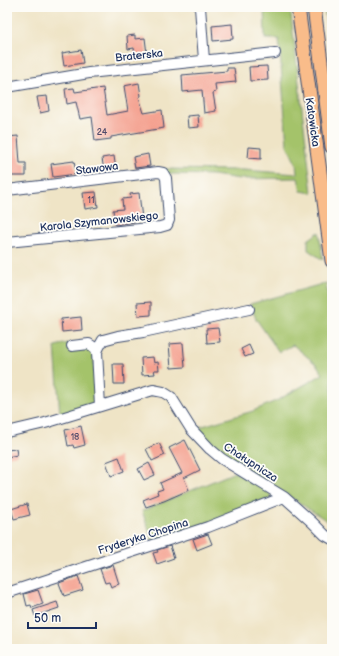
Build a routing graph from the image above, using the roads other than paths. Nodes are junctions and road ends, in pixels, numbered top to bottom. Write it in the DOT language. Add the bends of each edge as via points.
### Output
graph roads {
  1 [pos="200,7"];
  2 [pos="298,7"];
  3 [pos="314,7"];
  4 [pos="275,53"];
  5 [pos="204,60"];
  6 [pos="7,87"];
  7 [pos="332,147"];
  8 [pos="7,190"];
  9 [pos="168,199"];
  10 [pos="7,242"];
  11 [pos="332,261"];
  12 [pos="249,309"];
  13 [pos="103,340"];
  14 [pos="89,344"];
  15 [pos="72,346"];
  16 [pos="97,352"];
  17 [pos="100,406"];
  18 [pos="7,432"];
  19 [pos="284,497"];
  20 [pos="332,539"];
  21 [pos="7,593"];
  1 -- 5 [label="street"];
  2 -- 11 [label="main road, Katowicka"];
  3 -- 7 [label="main road, Katowicka"];
  4 -- 5 [label="street, Braterska"];
  5 -- 6 [label="street, Braterska" via="89,73"];
  8 -- 9 [label="street, Stawowa" via="158,172 163,173 166,178"];
  9 -- 10 [label="street, Karola Szymanowskiego" via="169,220 167,225 160,227"];
  12 -- 13 [label="street"];
  13 -- 14 [label="street"];
  13 -- 16 [label="street"];
  14 -- 15 [label="street"];
  14 -- 16 [label="street"];
  16 -- 17 [label="street"];
  17 -- 18 [label="street, Chałupnicza"];
  17 -- 19 [label="street, Chałupnicza" via="153,390 163,392 171,397 191,429 210,449"];
  19 -- 20 [label="street, Chałupnicza" via="325,536"];
  19 -- 21 [label="street, Fryderyka Chopina" via="208,527"];
}
